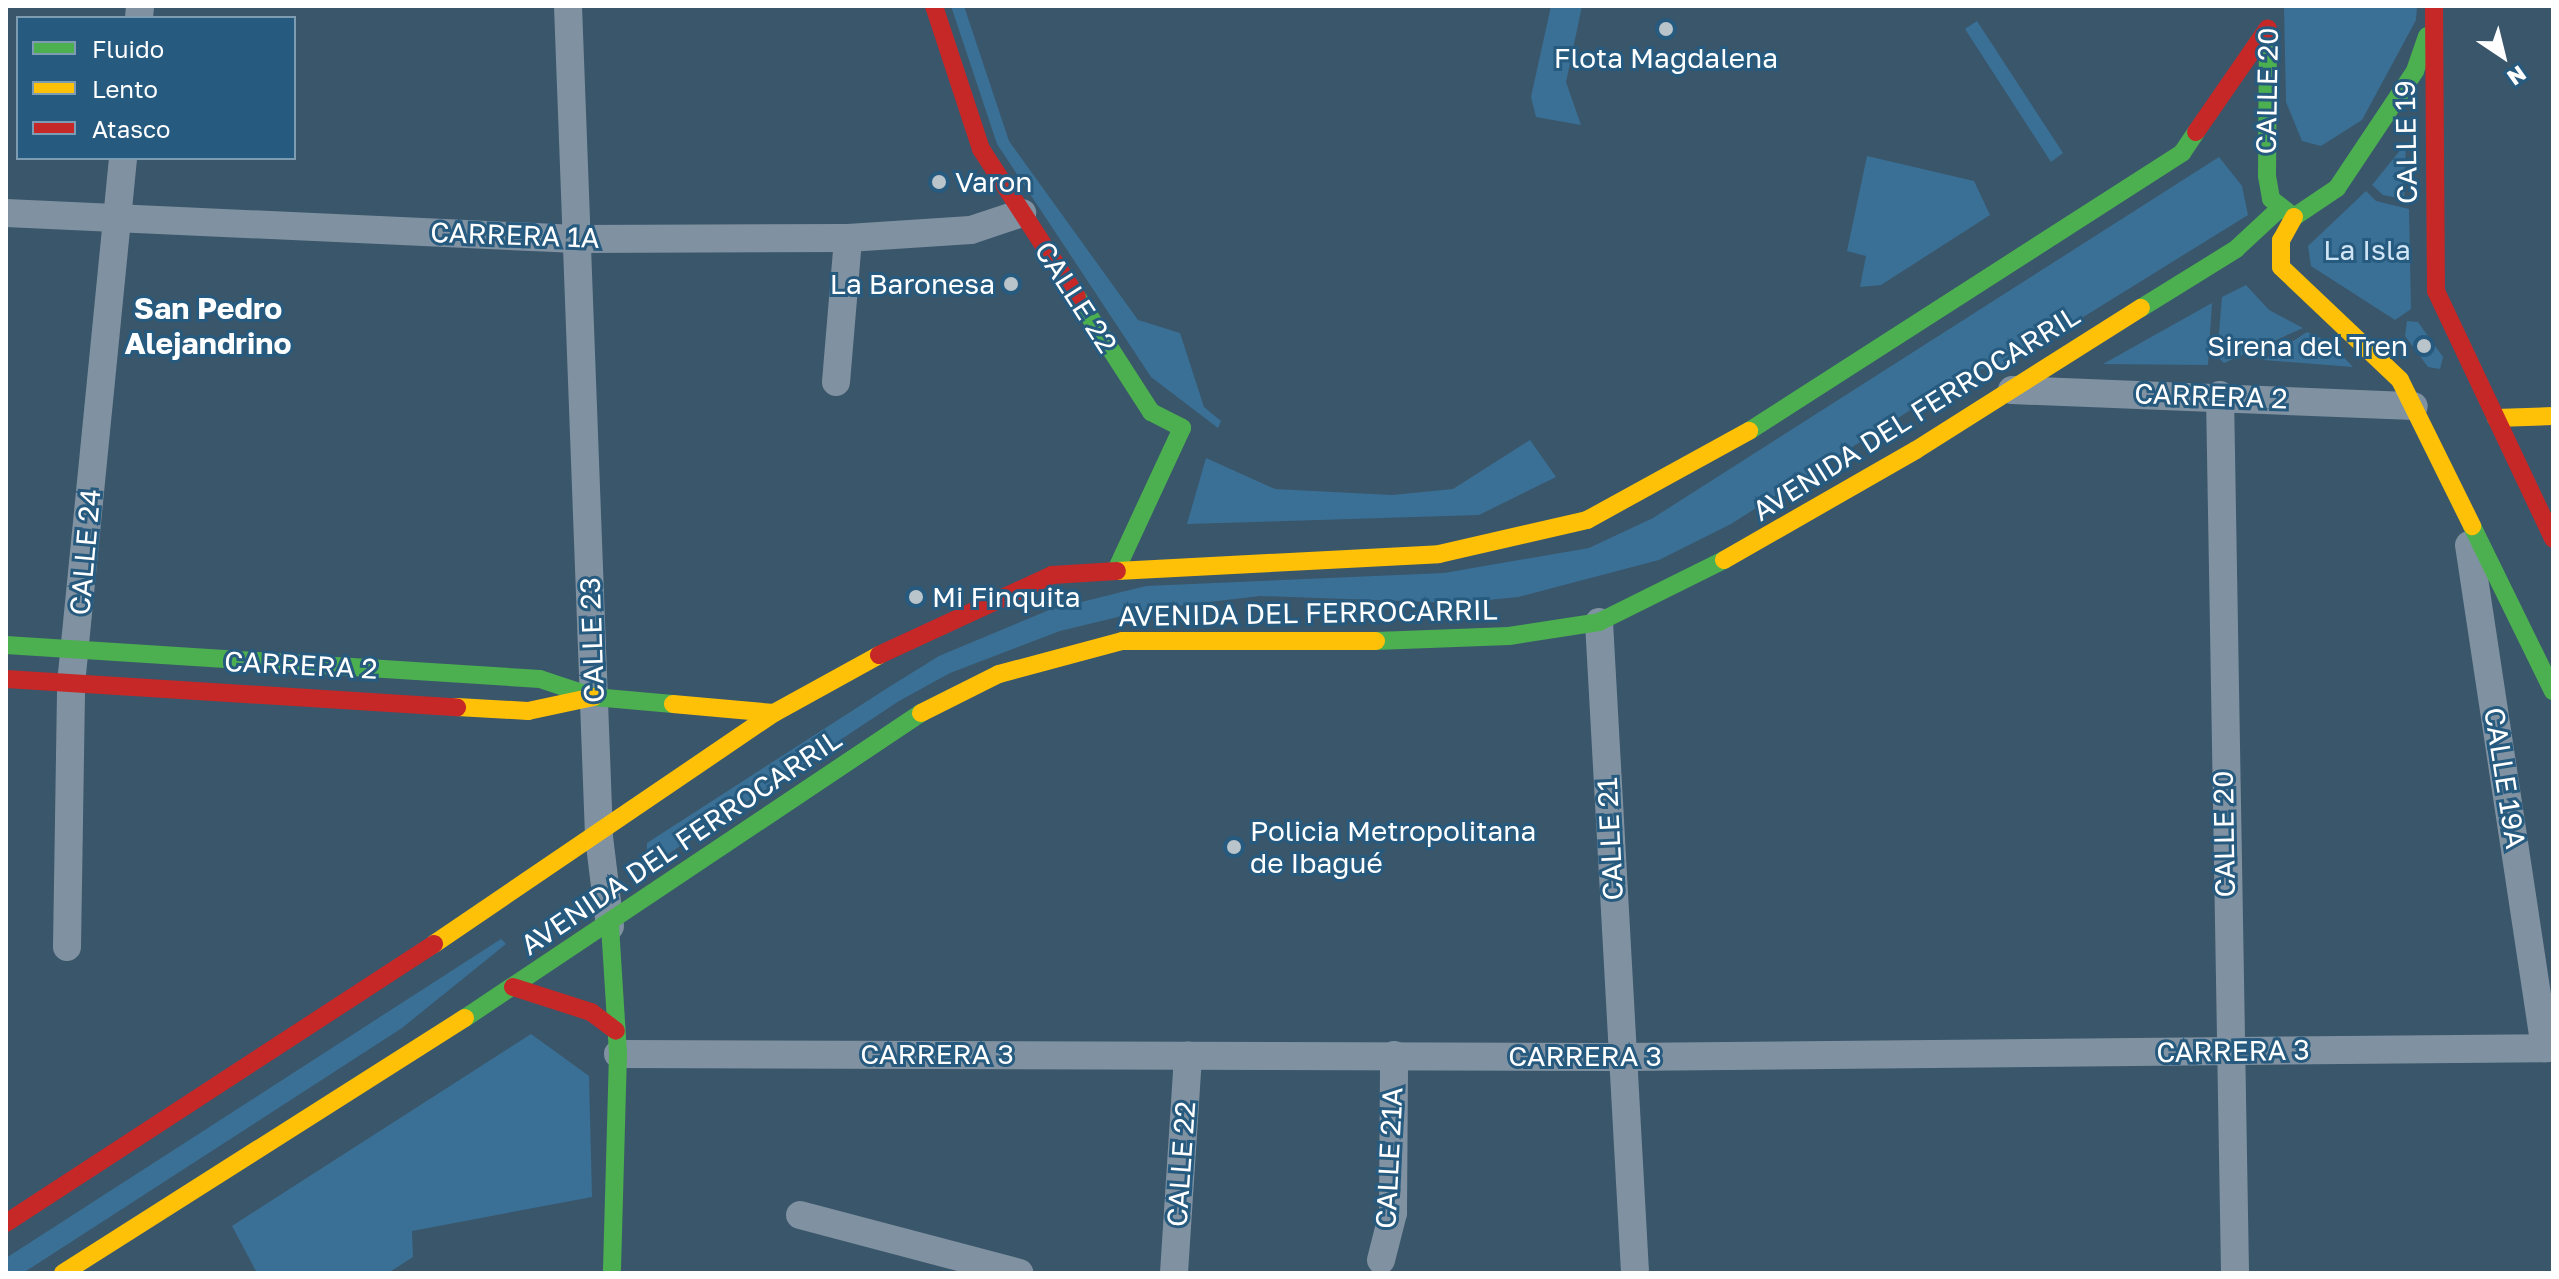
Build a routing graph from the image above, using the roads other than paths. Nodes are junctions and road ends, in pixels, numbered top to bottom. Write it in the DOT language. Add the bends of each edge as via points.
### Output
graph roads {
  1 [pos="568,6"];
  2 [pos="934,6"];
  3 [pos="2269,6"];
  4 [pos="2433,12"];
  5 [pos="2268,28"];
  6 [pos="123,160"];
  7 [pos="6,213"];
  8 [pos="1022,213"];
  9 [pos="2286,213"];
  10 [pos="117,216"];
  11 [pos="848,238"];
  12 [pos="576,239"];
  13 [pos="2236,249"];
  14 [pos="2281,267"];
  15 [pos="836,382"];
  16 [pos="2007,390"];
  17 [pos="2220,395"];
  18 [pos="2414,406"];
  19 [pos="2553,416"];
  20 [pos="2496,418"];
  21 [pos="2485,436"];
  22 [pos="2468,476"];
  23 [pos="2464,509"];
  24 [pos="2553,539"];
  25 [pos="2511,564"];
  26 [pos="1117,568"];
  27 [pos="2504,590"];
  28 [pos="1599,622"];
  29 [pos="6,645"];
  30 [pos="75,651"];
  31 [pos="6,679"];
  32 [pos="71,684"];
  33 [pos="2553,691"];
  34 [pos="594,697"];
  35 [pos="774,713"];
  36 [pos="599,837"];
  37 [pos="610,926"];
  38 [pos="67,947"];
  39 [pos="513,987"];
  40 [pos="617,1042"];
  41 [pos="2549,1048"];
  42 [pos="2227,1051"];
  43 [pos="1188,1055"];
  44 [pos="1394,1055"];
  45 [pos="1621,1057"];
  46 [pos="800,1215"];
  47 [pos="6,1223"];
  48 [pos="1381,1260"];
  49 [pos="77,1269"];
  50 [pos="612,1273"];
  51 [pos="1019,1273"];
  52 [pos="1174,1273"];
  53 [pos="1635,1273"];
  54 [pos="2235,1273"];
  1 -- 12 [label="street, CALLE 23"];
  2 -- 8 [label="main road, CALLE 22" via="981,149"];
  3 -- 5 [label="main road, CALLE 20"];
  4 -- 9 [label="main road, AVENIDA DEL FERROCARRIL" via="2415,71 2337,188"];
  4 -- 20 [label="main road, CALLE 19" via="2436,291"];
  5 -- 9 [label="main road, CALLE 20" via="2267,176"];
  5 -- 26 [label="main road, AVENIDA DEL FERROCARRIL" via="2182,153 1722,448 1587,520 1439,554"];
  6 -- 10 [label="street, CALLE 24"];
  7 -- 10 [label="street, CARRERA 1A"];
  8 -- 11 [label="street, CARRERA 1A" via="971,230"];
  8 -- 26 [label="main road, CALLE 22" via="1151,412 1182,428"];
  9 -- 13 [label="main road, AVENIDA DEL FERROCARRIL"];
  9 -- 14 [label="main road"];
  10 -- 12 [label="street, CARRERA 1A"];
  10 -- 30 [label="street, CALLE 24"];
  11 -- 12 [label="street, CARRERA 1A"];
  11 -- 15 [label="street"];
  12 -- 34 [label="street, CALLE 23"];
  13 -- 14 [label="main road"];
  13 -- 16 [label="main road, AVENIDA DEL FERROCARRIL"];
  14 -- 18 [label="main road" via="2382,362"];
  16 -- 17 [label="street, CARRERA 2"];
  16 -- 28 [label="main road, AVENIDA DEL FERROCARRIL" via="1768,538"];
  17 -- 18 [label="street, CARRERA 2"];
  17 -- 42 [label="street, CALLE 20"];
  18 -- 23 [label="main road"];
  19 -- 20 [label="main road"];
  20 -- 21 [label="main road"];
  20 -- 24 [label="main road, CALLE 19"];
  22 -- 23 [label="main road"];
  23 -- 27 [label="main road"];
  23 -- 41 [label="street, CALLE 19A"];
  25 -- 27 [label="main road"];
  26 -- 35 [label="main road, AVENIDA DEL FERROCARRIL" via="1052,575 949,618"];
  27 -- 33 [label="main road"];
  28 -- 37 [label="main road, AVENIDA DEL FERROCARRIL" via="1509,636 1409,641 1122,641 999,674 922,713"];
  28 -- 45 [label="street, CALLE 21"];
  29 -- 30 [label="main road, CARRERA 2"];
  30 -- 32 [label="street, CALLE 24"];
  30 -- 34 [label="main road, CARRERA 2" via="540,679"];
  31 -- 32 [label="main road, CARRERA 2"];
  32 -- 34 [label="main road, CARRERA 2" via="528,711"];
  32 -- 38 [label="street, CALLE 24"];
  34 -- 35 [label="main road, CARRERA 2"];
  34 -- 36 [label="street, CALLE 23"];
  35 -- 36 [label="main road, AVENIDA DEL FERROCARRIL"];
  36 -- 37 [label="street, CALLE 23"];
  36 -- 47 [label="main road, AVENIDA DEL FERROCARRIL"];
  37 -- 39 [label="main road, AVENIDA DEL FERROCARRIL"];
  37 -- 40 [label="main road, CALLE 23"];
  39 -- 40 [label="main road" via="578,1006"];
  39 -- 49 [label="main road, AVENIDA DEL FERROCARRIL"];
  40 -- 43 [label="street, CARRERA 3"];
  40 -- 50 [label="main road, CALLE 23"];
  41 -- 42 [label="street, CARRERA 3"];
  42 -- 45 [label="street, CARRERA 3"];
  42 -- 54 [label="street, CALLE 20"];
  43 -- 44 [label="street, CARRERA 3"];
  43 -- 52 [label="street, CALLE 22"];
  44 -- 45 [label="street, CARRERA 3"];
  44 -- 48 [label="street, CALLE 21A" via="1393,1213"];
  45 -- 53 [label="street, CALLE 21"];
  46 -- 51 [label="street"];
}
